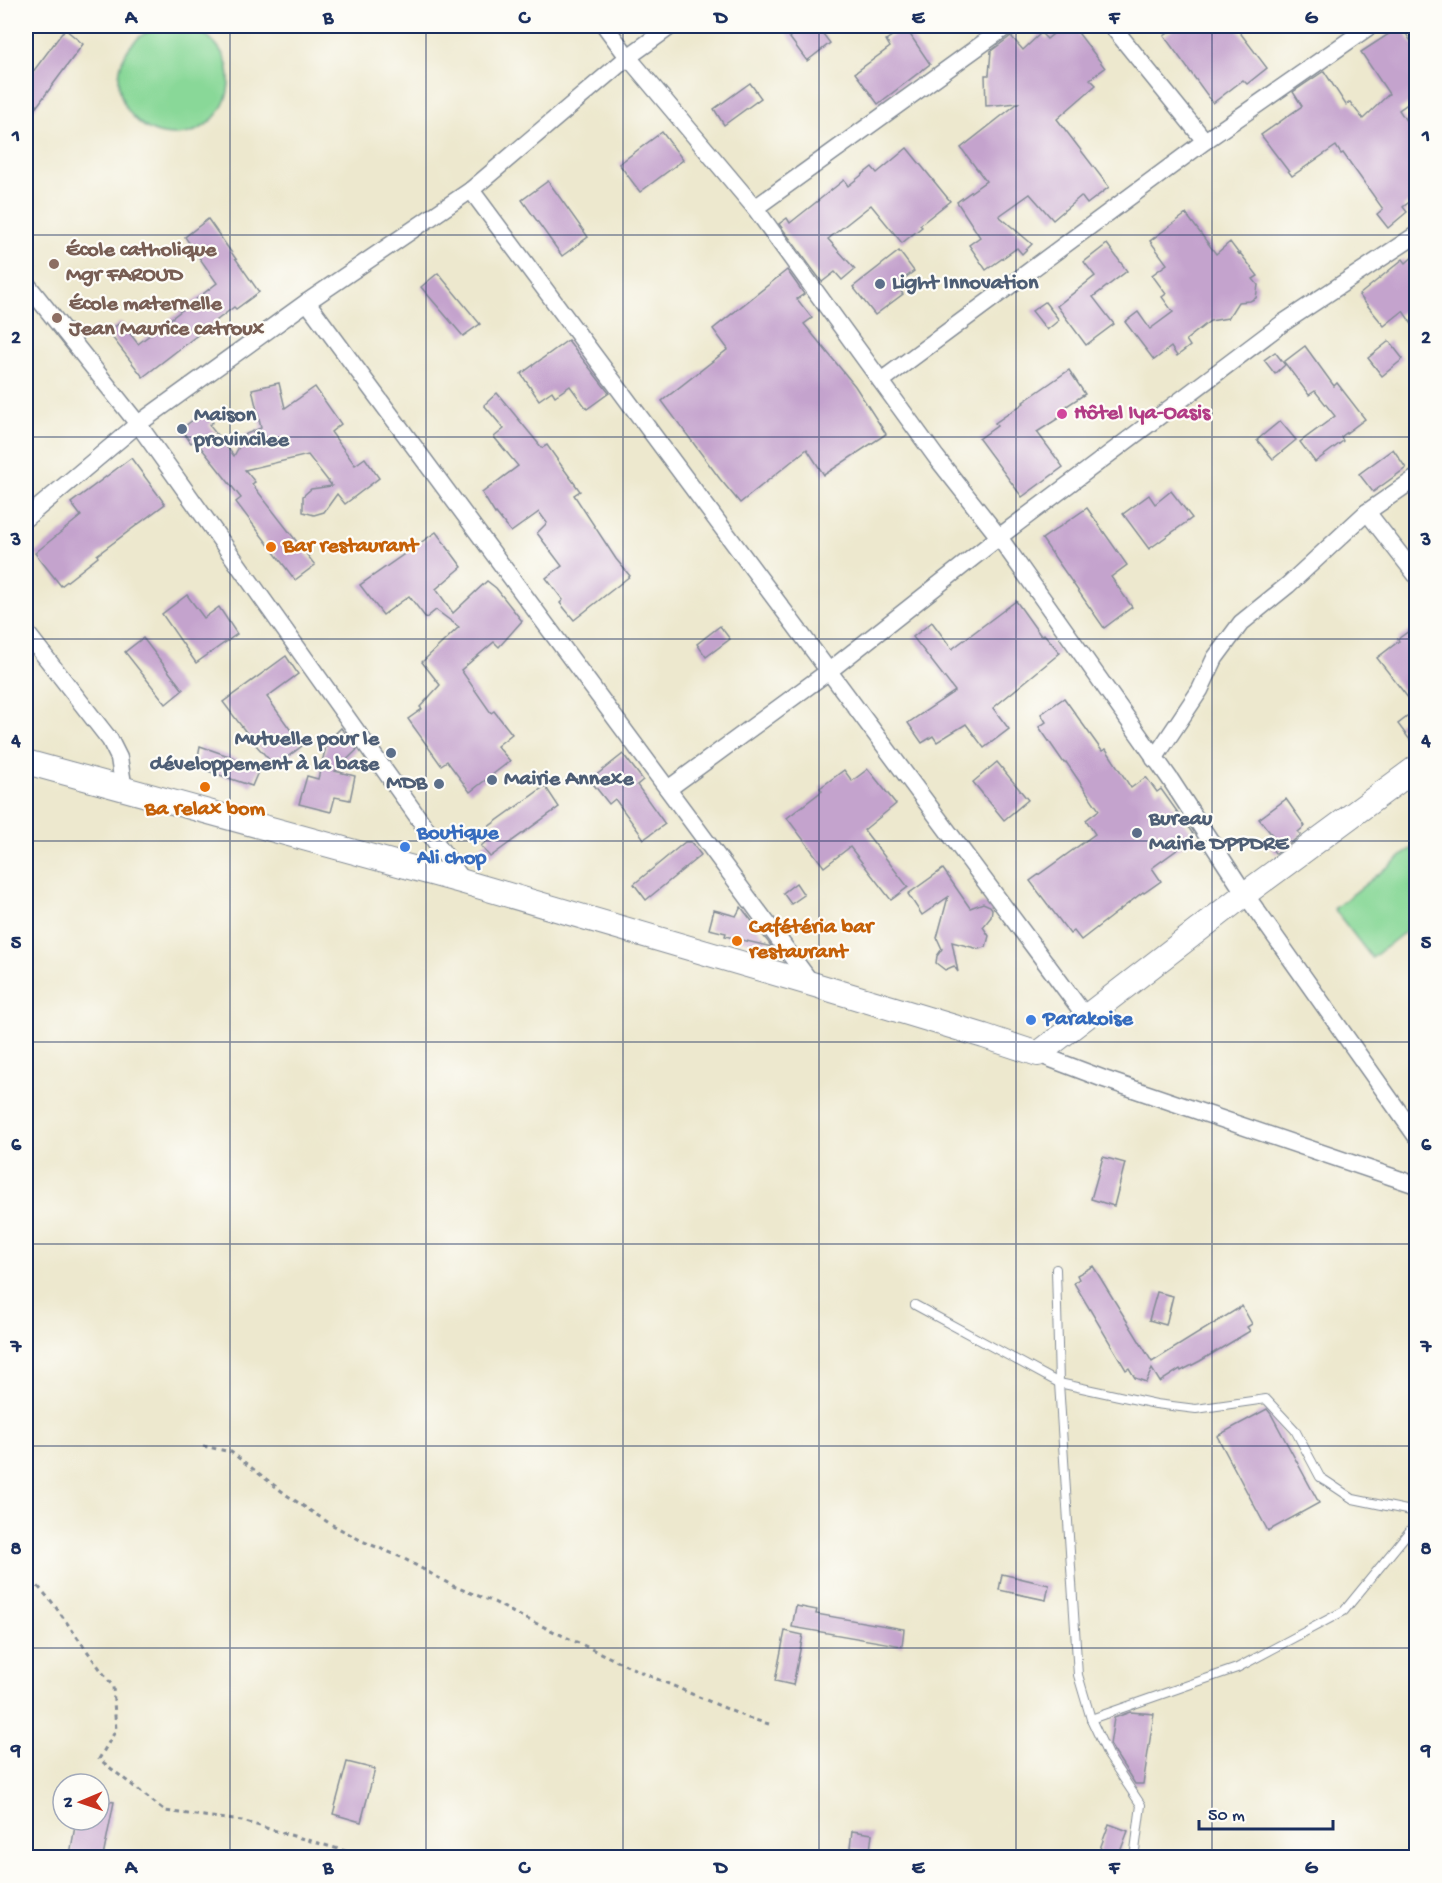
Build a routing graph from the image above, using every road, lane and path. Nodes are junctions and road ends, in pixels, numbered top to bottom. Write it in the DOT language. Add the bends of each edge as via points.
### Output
graph roads {
  1 [pos="605,26"];
  2 [pos="671,26"];
  3 [pos="1007,26"];
  4 [pos="1112,26"];
  5 [pos="1370,26"];
  6 [pos="628,57"];
  7 [pos="1205,141"];
  8 [pos="471,190"];
  9 [pos="754,208"];
  10 [pos="1416,235"];
  11 [pos="26,283"];
  12 [pos="307,302"];
  13 [pos="881,381"];
  14 [pos="138,424"];
  15 [pos="1416,478"];
  16 [pos="1367,512"];
  17 [pos="26,518"];
  18 [pos="999,537"];
  19 [pos="1416,575"];
  20 [pos="26,632"];
  21 [pos="829,671"];
  22 [pos="1154,759"];
  23 [pos="26,762"];
  24 [pos="1416,768"];
  25 [pos="668,789"];
  26 [pos="124,790"];
  27 [pos="464,882"];
  28 [pos="1245,894"];
  29 [pos="812,984"];
  30 [pos="1086,1017"];
  31 [pos="1038,1054"];
  32 [pos="1416,1136"];
  33 [pos="1416,1185"];
  34 [pos="1056,1269"];
  35 [pos="915,1305"];
  36 [pos="1059,1383"];
  37 [pos="203,1446"];
  38 [pos="1416,1512"];
  39 [pos="1416,1523"];
  40 [pos="26,1573"];
  41 [pos="1091,1719"];
  42 [pos="769,1724"];
  43 [pos="352,1857"];
  44 [pos="1134,1857"];
  1 -- 6 [label="street"];
  2 -- 6 [label="street"];
  3 -- 9 [label="street"];
  4 -- 7 [label="street"];
  5 -- 7 [label="street"];
  6 -- 8 [label="street"];
  6 -- 9 [label="street"];
  7 -- 13 [label="street"];
  8 -- 12 [label="street"];
  8 -- 21 [label="street"];
  9 -- 13 [label="street"];
  10 -- 18 [label="street" via="1283,323"];
  11 -- 14 [label="street"];
  12 -- 14 [label="street"];
  12 -- 25 [label="street"];
  13 -- 18 [label="street"];
  14 -- 17 [label="street"];
  14 -- 27 [label="street"];
  15 -- 16 [label="street"];
  16 -- 19 [label="street"];
  16 -- 22 [label="street" via="1241,623 1215,658 1200,690"];
  18 -- 21 [label="street"];
  18 -- 22 [label="street"];
  20 -- 26 [label="street" via="110,740 119,758"];
  21 -- 25 [label="street"];
  21 -- 30 [label="street"];
  22 -- 28 [label="street"];
  23 -- 26 [label="street"];
  24 -- 28 [label="street"];
  25 -- 29 [label="street"];
  26 -- 27 [label="street"];
  27 -- 29 [label="street"];
  28 -- 30 [label="street"];
  28 -- 32 [label="street"];
  29 -- 31 [label="street"];
  30 -- 31 [label="street"];
  31 -- 33 [label="street"];
  34 -- 36 [label="lane"];
  35 -- 36 [label="lane"];
  36 -- 38 [label="lane" via="1196,1409 1266,1399 1295,1430 1320,1477 1353,1499"];
  36 -- 41 [label="lane" via="1078,1675"];
  37 -- 42 [label="path" via="231,1452 329,1523 453,1586"];
  39 -- 41 [label="lane" via="1344,1611 1237,1668"];
  40 -- 43 [label="path" via="114,1687 116,1730 99,1759 165,1811 242,1821 352,1853"];
  41 -- 44 [label="lane" via="1108,1755 1141,1805"];
}
